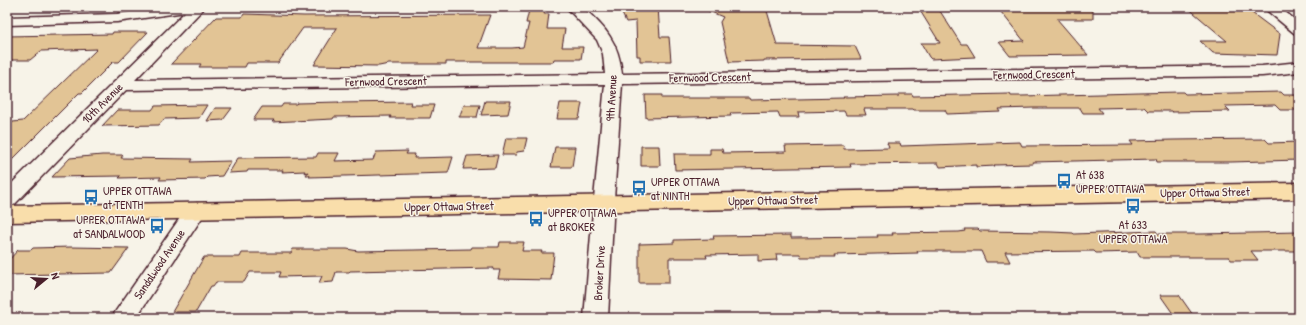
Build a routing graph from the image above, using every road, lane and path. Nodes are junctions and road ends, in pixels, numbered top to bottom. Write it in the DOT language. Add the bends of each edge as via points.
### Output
graph roads {
  1 [pos="191,7"];
  2 [pos="198,7"];
  3 [pos="573,7"];
  4 [pos="1270,7"];
  5 [pos="7,21"];
  6 [pos="1299,30"];
  7 [pos="1299,67"];
  8 [pos="614,78"];
  9 [pos="121,84"];
  10 [pos="1299,190"];
  11 [pos="7,200"];
  12 [pos="603,203"];
  13 [pos="197,210"];
  14 [pos="7,214"];
  15 [pos="123,318"];
  16 [pos="596,318"];
  1 -- 5 [label="street" via="116,18"];
  2 -- 9 [label="street, 10th Avenue"];
  3 -- 8 [label="street, 9th Avenue" via="605,38"];
  4 -- 6 [label="street"];
  7 -- 8 [label="street, Fernwood Crescent" via="1262,71"];
  8 -- 9 [label="street, Fernwood Crescent"];
  8 -- 12 [label="street, 9th Avenue"];
  9 -- 11 [label="street, 10th Avenue"];
  10 -- 12 [label="main road, Upper Ottawa Street"];
  12 -- 13 [label="main road, Upper Ottawa Street"];
  12 -- 16 [label="street, Broker Drive"];
  13 -- 14 [label="main road, Upper Ottawa Street"];
  13 -- 15 [label="street, Sandalwood Avenue"];
}
